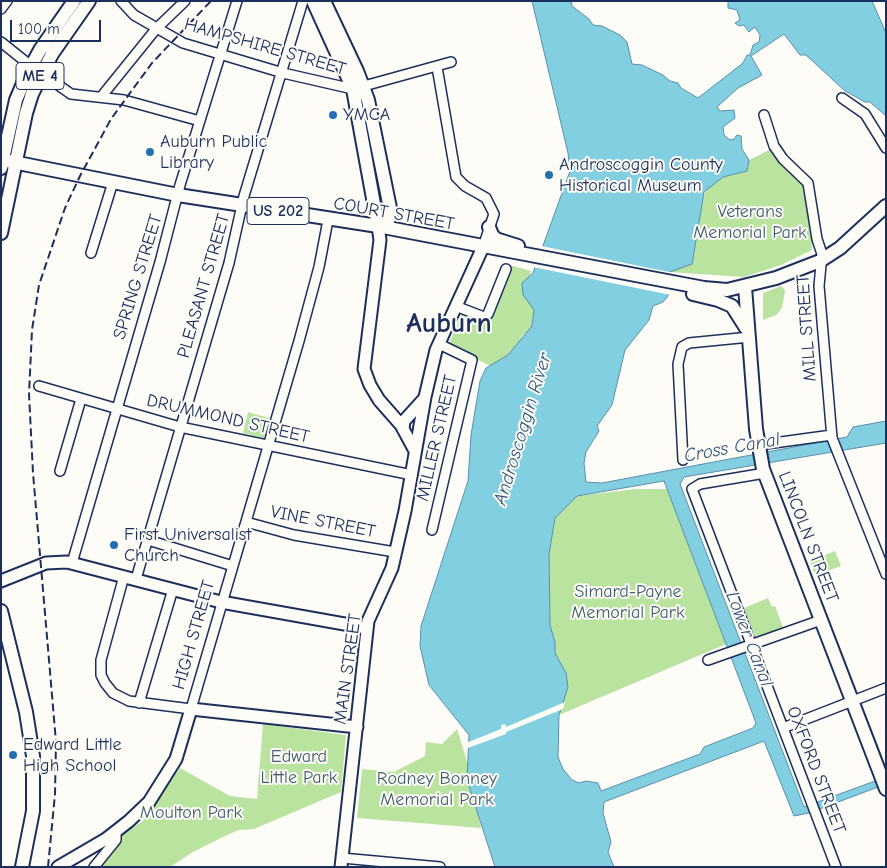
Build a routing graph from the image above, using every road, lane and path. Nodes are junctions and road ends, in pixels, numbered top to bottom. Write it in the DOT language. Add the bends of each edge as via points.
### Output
graph roads {
  1 [pos="7,1"];
  2 [pos="74,1"];
  3 [pos="89,1"];
  4 [pos="121,1"];
  5 [pos="185,1"];
  6 [pos="237,1"];
  7 [pos="304,1"];
  8 [pos="312,1"];
  9 [pos="324,1"];
  10 [pos="1,9"];
  11 [pos="156,29"];
  12 [pos="1,42"];
  13 [pos="221,55"];
  14 [pos="450,62"];
  15 [pos="437,67"];
  16 [pos="36,70"];
  17 [pos="283,72"];
  18 [pos="358,87"];
  19 [pos="101,97"];
  20 [pos="842,98"];
  21 [pos="764,115"];
  22 [pos="200,121"];
  23 [pos="886,148"];
  24 [pos="5,163"];
  25 [pos="113,182"];
  26 [pos="178,195"];
  27 [pos="243,205"];
  28 [pos="886,206"];
  29 [pos="492,208"];
  30 [pos="391,213"];
  31 [pos="328,220"];
  32 [pos="378,226"];
  33 [pos="489,227"];
  34 [pos="1,233"];
  35 [pos="418,234"];
  36 [pos="482,248"];
  37 [pos="526,251"];
  38 [pos="91,253"];
  39 [pos="820,261"];
  40 [pos="506,270"];
  41 [pos="745,287"];
  42 [pos="688,289"];
  43 [pos="458,307"];
  44 [pos="750,337"];
  45 [pos="439,344"];
  46 [pos="39,386"];
  47 [pos="425,397"];
  48 [pos="81,399"];
  49 [pos="116,408"];
  50 [pos="180,427"];
  51 [pos="403,429"];
  52 [pos="419,431"];
  53 [pos="832,436"];
  54 [pos="267,446"];
  55 [pos="759,447"];
  56 [pos="415,451"];
  57 [pos="682,460"];
  58 [pos="60,471"];
  59 [pos="764,471"];
  60 [pos="412,475"];
  61 [pos="246,522"];
  62 [pos="432,530"];
  63 [pos="148,540"];
  64 [pos="395,552"];
  65 [pos="72,563"];
  66 [pos="232,566"];
  67 [pos="886,574"];
  68 [pos="124,576"];
  69 [pos="136,579"];
  70 [pos="1,581"];
  71 [pos="173,589"];
  72 [pos="222,602"];
  73 [pos="1,611"];
  74 [pos="822,620"];
  75 [pos="367,628"];
  76 [pos="748,645"];
  77 [pos="708,660"];
  78 [pos="886,688"];
  79 [pos="853,700"];
  80 [pos="139,703"];
  81 [pos="191,709"];
  82 [pos="357,727"];
  83 [pos="783,728"];
  84 [pos="885,788"];
  85 [pos="116,831"];
  86 [pos="342,862"];
  87 [pos="398,865"];
  88 [pos="22,867"];
  89 [pos="58,867"];
  90 [pos="94,867"];
  91 [pos="440,867"];
  92 [pos="836,867"];
  1 -- 10 [label="street"];
  2 -- 16 [label="highway, ME 4"];
  3 -- 16 [label="highway, ME 4"];
  4 -- 11 [label="street, HAMPSHIRE STREET" via="134,15"];
  5 -- 11 [label="street"];
  6 -- 13 [label="street, SPRING STREET"];
  7 -- 17 [label="street, PLEASANT STREET"];
  8 -- 18 [label="highway"];
  9 -- 18 [label="highway"];
  11 -- 13 [label="street, HAMPSHIRE STREET" via="183,43"];
  11 -- 19 [label="street"];
  12 -- 16 [label="street"];
  13 -- 17 [label="street, HAMPSHIRE STREET"];
  13 -- 22 [label="street, SPRING STREET"];
  14 -- 15 [label="street"];
  15 -- 18 [label="street"];
  15 -- 29 [label="street" via="456,177 486,198"];
  16 -- 19 [label="street" via="71,94"];
  16 -- 24 [label="highway, ME 4" via="16,100"];
  17 -- 18 [label="street, HAMPSHIRE STREET"];
  17 -- 27 [label="street, PLEASANT STREET"];
  18 -- 30 [label="highway" via="368,100"];
  18 -- 32 [label="highway"];
  19 -- 22 [label="street" via="124,100"];
  20 -- 23 [label="street" via="865,114"];
  21 -- 39 [label="street, MILL STREET" via="774,146 808,183 822,254"];
  22 -- 26 [label="street, SPRING STREET"];
  24 -- 25 [label="highway, COURT STREET / US 202"];
  24 -- 34 [label="highway"];
  25 -- 26 [label="highway, COURT STREET / US 202"];
  25 -- 38 [label="street"];
  26 -- 27 [label="highway, COURT STREET / US 202"];
  26 -- 49 [label="street, SPRING STREET"];
  27 -- 31 [label="highway, COURT STREET / US 202"];
  27 -- 50 [label="street, PLEASANT STREET"];
  28 -- 39 [label="highway, US 202" via="840,248"];
  29 -- 33 [label="street" via="494,214"];
  29 -- 36 [label="street" via="481,236"];
  30 -- 32 [label="highway"];
  30 -- 35 [label="highway"];
  31 -- 32 [label="highway, COURT STREET / US 202"];
  31 -- 54 [label="street, HIGH STREET" via="319,267"];
  32 -- 35 [label="highway, COURT STREET / US 202"];
  32 -- 51 [label="main road" via="380,240 364,369 379,400"];
  33 -- 36 [label="street"];
  33 -- 37 [label="highway" via="499,241"];
  35 -- 36 [label="highway, COURT STREET / US 202"];
  36 -- 37 [label="highway, COURT STREET / US 202"];
  36 -- 43 [label="main road, MAIN STREET"];
  37 -- 42 [label="highway, COURT STREET / US 202" via="557,261 658,280"];
  39 -- 41 [label="highway, US 202"];
  39 -- 53 [label="street, MILL STREET" via="819,286"];
  40 -- 43 [label="street" via="488,314 484,317"];
  41 -- 42 [label="highway, US 202"];
  41 -- 44 [label="highway, LINCOLN STREET"];
  42 -- 44 [label="highway" via="732,306 742,318"];
  43 -- 45 [label="main road, MAIN STREET"];
  44 -- 55 [label="highway, LINCOLN STREET"];
  44 -- 57 [label="street" via="686,343 682,347 678,363"];
  45 -- 47 [label="main road, MAIN STREET"];
  45 -- 62 [label="street, MILLER STREET" via="472,360"];
  46 -- 48 [label="street, DRUMMOND STREET"];
  47 -- 51 [label="main road, MAIN STREET" via="404,420"];
  47 -- 52 [label="main road, MAIN STREET"];
  48 -- 49 [label="street, DRUMMOND STREET"];
  48 -- 58 [label="street"];
  49 -- 50 [label="street, DRUMMOND STREET"];
  49 -- 65 [label="street, SPRING STREET"];
  50 -- 54 [label="street, DRUMMOND STREET"];
  50 -- 63 [label="street, PLEASANT STREET"];
  51 -- 52 [label="main road"];
  51 -- 56 [label="main road"];
  52 -- 56 [label="main road, MAIN STREET"];
  53 -- 55 [label="street"];
  53 -- 67 [label="street, MILL STREET"];
  54 -- 60 [label="street, DRUMMOND STREET"];
  54 -- 61 [label="street, HIGH STREET"];
  55 -- 59 [label="highway, LINCOLN STREET"];
  56 -- 60 [label="main road, MAIN STREET"];
  59 -- 74 [label="highway, LINCOLN STREET"];
  59 -- 76 [label="street, OXFORD STREET" via="692,488"];
  60 -- 64 [label="main road, MAIN STREET"];
  61 -- 64 [label="street, VINE STREET" via="294,535"];
  61 -- 66 [label="street, HIGH STREET"];
  63 -- 66 [label="street"];
  63 -- 69 [label="street, PLEASANT STREET"];
  64 -- 75 [label="main road, MAIN STREET" via="388,579 371,612"];
  65 -- 68 [label="main road"];
  65 -- 70 [label="main road" via="46,563"];
  66 -- 72 [label="street, HIGH STREET"];
  68 -- 69 [label="main road"];
  68 -- 80 [label="street" via="101,660 101,675 113,693"];
  69 -- 71 [label="main road"];
  71 -- 72 [label="main road"];
  71 -- 80 [label="street"];
  72 -- 75 [label="main road"];
  72 -- 81 [label="street, HIGH STREET"];
  73 -- 88 [label="highway" via="26,712 33,756 33,811"];
  74 -- 76 [label="street"];
  74 -- 79 [label="highway, LINCOLN STREET"];
  75 -- 82 [label="main road, MAIN STREET"];
  76 -- 77 [label="street"];
  76 -- 83 [label="street, OXFORD STREET"];
  78 -- 79 [label="street"];
  79 -- 83 [label="street"];
  79 -- 84 [label="highway, LINCOLN STREET"];
  80 -- 81 [label="street"];
  81 -- 82 [label="main road"];
  81 -- 85 [label="main road, HIGH STREET" via="178,753 164,781 149,802"];
  82 -- 86 [label="main road, MAIN STREET"];
  83 -- 92 [label="street, OXFORD STREET"];
  85 -- 89 [label="main road, HIGH STREET"];
  85 -- 90 [label="street" via="116,840"];
  86 -- 87 [label="street"];
  87 -- 91 [label="street"];
}
